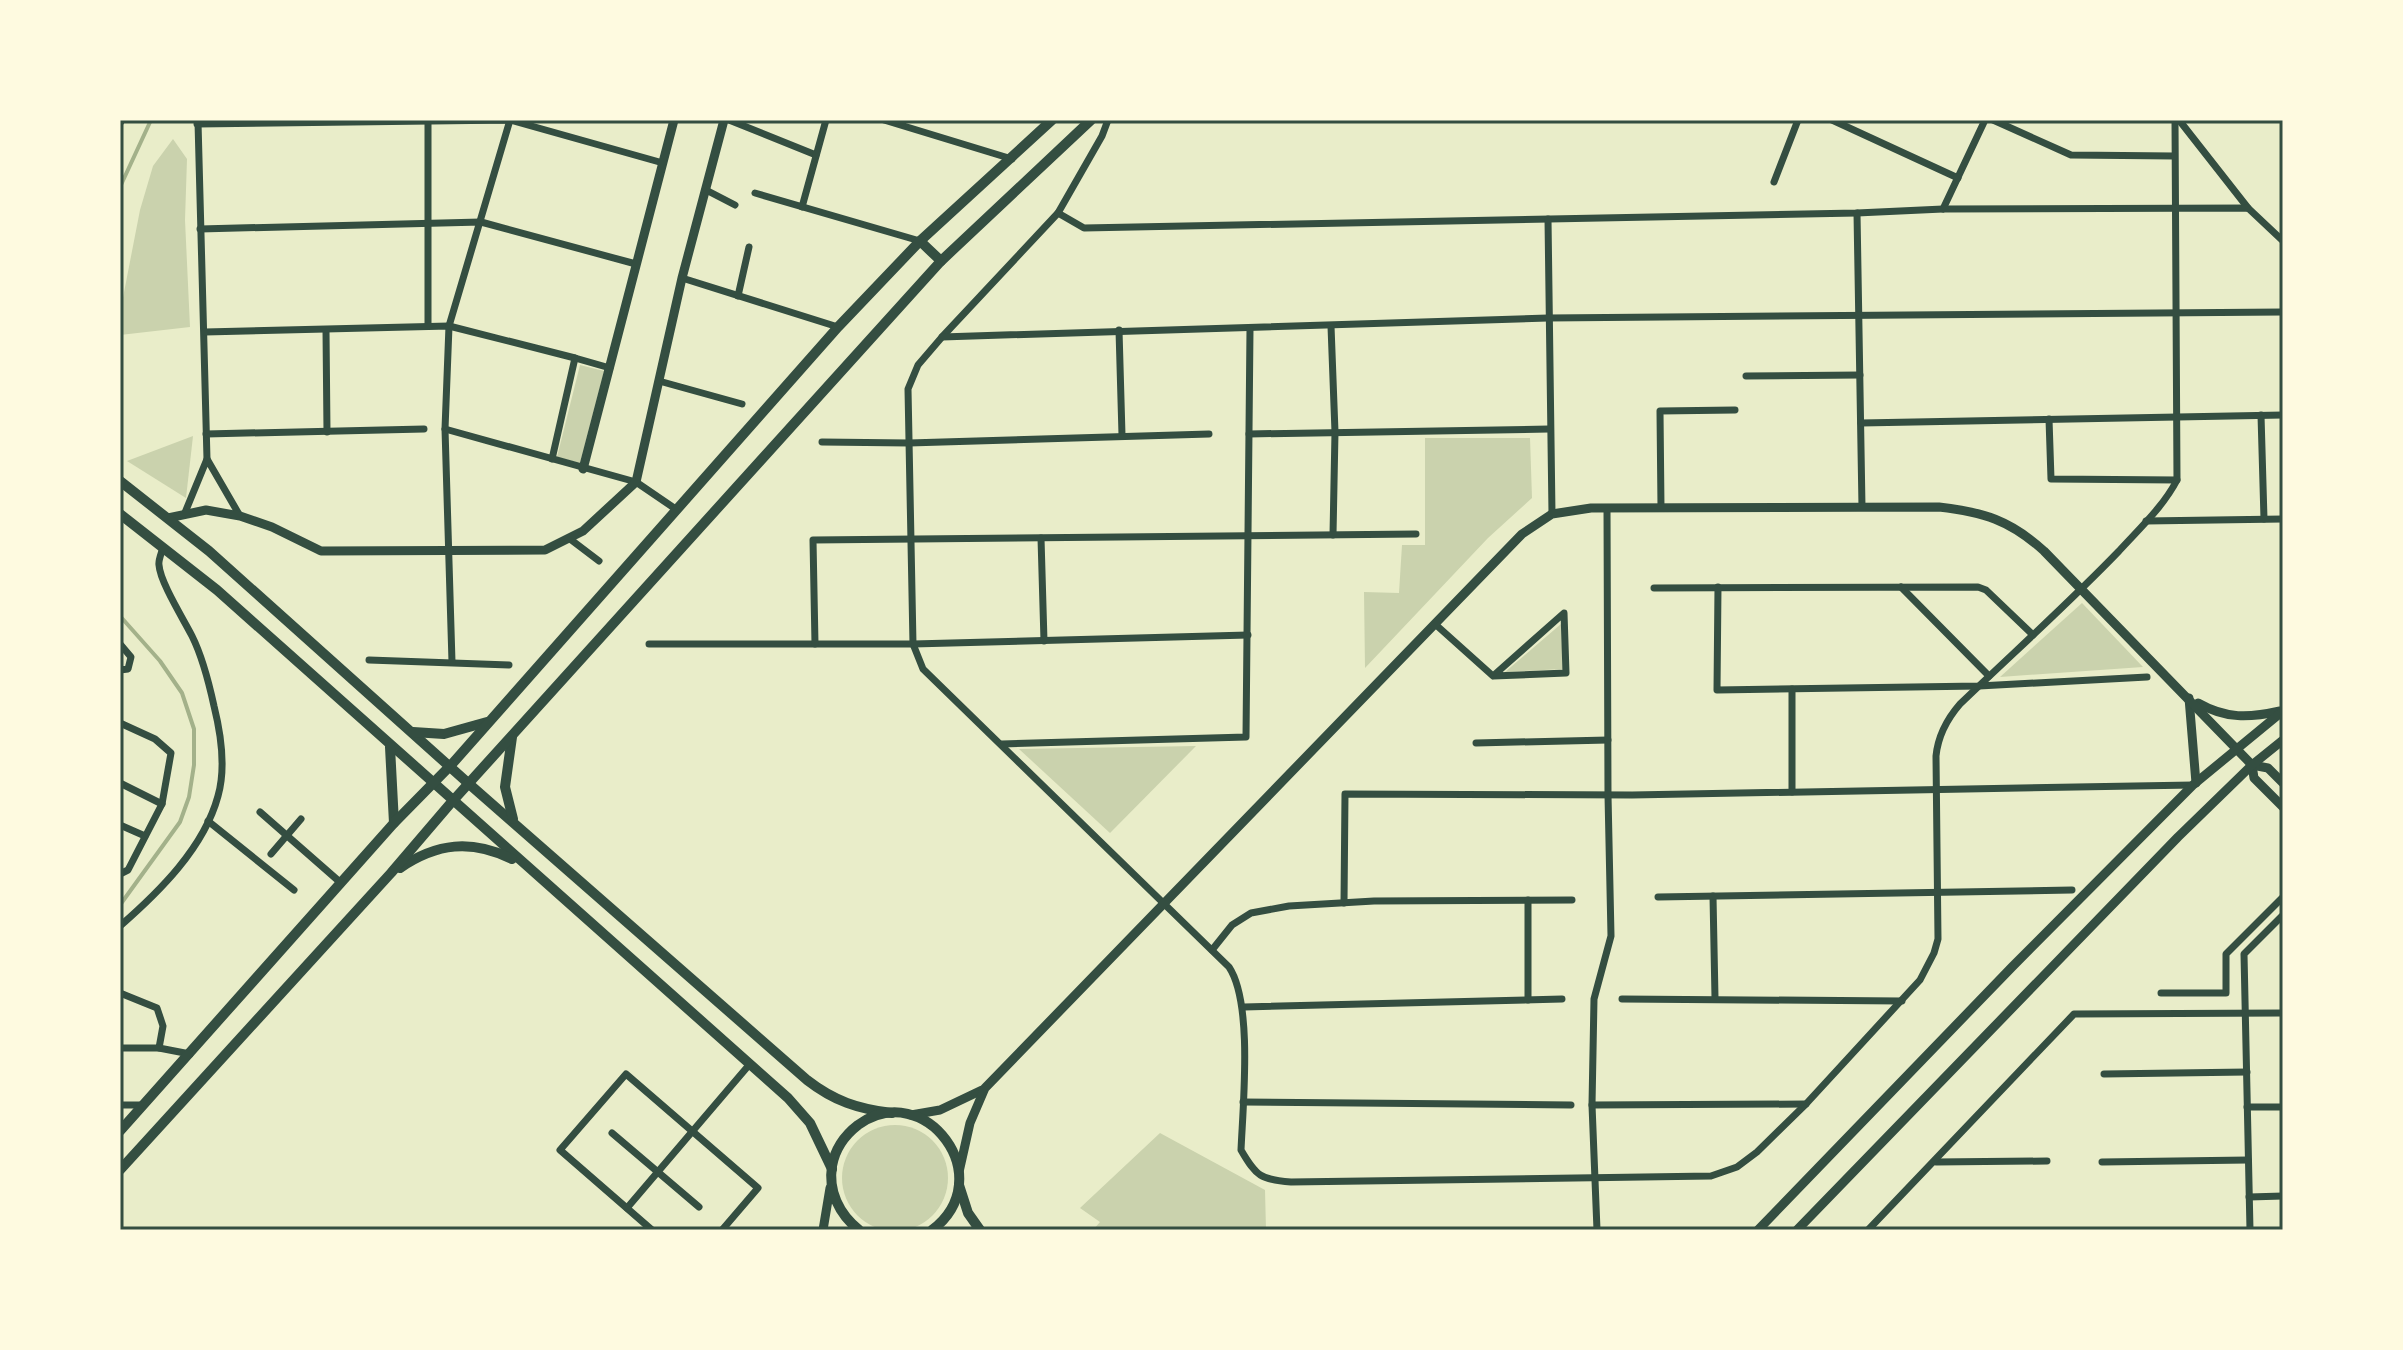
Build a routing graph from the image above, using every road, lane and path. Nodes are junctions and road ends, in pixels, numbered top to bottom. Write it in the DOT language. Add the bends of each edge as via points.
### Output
graph roads {
  1 [pos="510,120"];
  2 [pos="674,120"];
  3 [pos="727,120"];
  4 [pos="826,120"];
  5 [pos="884,120"];
  6 [pos="1052,120"];
  7 [pos="1091,120"];
  8 [pos="1108,120"];
  9 [pos="1798,120"];
  10 [pos="1832,120"];
  11 [pos="1985,120"];
  12 [pos="1993,120"];
  13 [pos="2177,120"];
  14 [pos="428,121"];
  15 [pos="198,122"];
  16 [pos="816,155"];
  17 [pos="2174,156"];
  18 [pos="1012,159"];
  19 [pos="663,163"];
  20 [pos="1958,178"];
  21 [pos="1774,182"];
  22 [pos="706,190"];
  23 [pos="755,193"];
  24 [pos="735,205"];
  25 [pos="802,207"];
  26 [pos="2177,207"];
  27 [pos="2248,208"];
  28 [pos="1943,209"];
  29 [pos="1058,213"];
  30 [pos="1857,213"];
  31 [pos="1548,219"];
  32 [pos="481,222"];
  33 [pos="426,223"];
  34 [pos="200,229"];
  35 [pos="920,241"];
  36 [pos="2283,241"];
  37 [pos="749,247"];
  38 [pos="941,261"];
  39 [pos="636,264"];
  40 [pos="682,278"];
  41 [pos="738,296"];
  42 [pos="2283,312"];
  43 [pos="2178,313"];
  44 [pos="1859,314"];
  45 [pos="1548,318"];
  46 [pos="428,325"];
  47 [pos="449,326"];
  48 [pos="1331,326"];
  49 [pos="838,327"];
  50 [pos="1250,329"];
  51 [pos="326,330"];
  52 [pos="1119,330"];
  53 [pos="205,332"];
  54 [pos="942,337"];
  55 [pos="575,358"];
  56 [pos="610,368"];
  57 [pos="1860,375"];
  58 [pos="1746,376"];
  59 [pos="659,381"];
  60 [pos="742,404"];
  61 [pos="1735,410"];
  62 [pos="2261,415"];
  63 [pos="2283,415"];
  64 [pos="2178,416"];
  65 [pos="2049,419"];
  66 [pos="1861,423"];
  67 [pos="424,429"];
  68 [pos="445,429"];
  69 [pos="1549,429"];
  70 [pos="327,432"];
  71 [pos="1335,432"];
  72 [pos="206,434"];
  73 [pos="1209,434"];
  74 [pos="1249,434"];
  75 [pos="1122,435"];
  76 [pos="822,442"];
  77 [pos="909,443"];
  78 [pos="207,459"];
  79 [pos="552,459"];
  80 [pos="583,469"];
  81 [pos="2177,480"];
  82 [pos="120,481"];
  83 [pos="636,482"];
  84 [pos="1862,507"];
  85 [pos="1607,508"];
  86 [pos="1661,508"];
  87 [pos="677,510"];
  88 [pos="120,514"];
  89 [pos="1552,514"];
  90 [pos="184,515"];
  91 [pos="240,516"];
  92 [pos="168,518"];
  93 [pos="2264,519"];
  94 [pos="2283,519"];
  95 [pos="2146,521"];
  96 [pos="1416,534"];
  97 [pos="1333,535"];
  98 [pos="1248,536"];
  99 [pos="1041,538"];
  100 [pos="570,539"];
  101 [pos="911,540"];
  102 [pos="163,547"];
  103 [pos="450,550"];
  104 [pos="599,561"];
  105 [pos="1901,586"];
  106 [pos="1718,587"];
  107 [pos="1654,588"];
  108 [pos="2082,589"];
  109 [pos="1435,624"];
  110 [pos="1248,635"];
  111 [pos="2033,635"];
  112 [pos="1044,641"];
  113 [pos="120,644"];
  114 [pos="649,644"];
  115 [pos="815,644"];
  116 [pos="913,644"];
  117 [pos="369,660"];
  118 [pos="452,662"];
  119 [pos="509,665"];
  120 [pos="120,670"];
  121 [pos="1493,676"];
  122 [pos="1989,676"];
  123 [pos="2147,677"];
  124 [pos="1979,686"];
  125 [pos="1792,689"];
  126 [pos="2189,698"];
  127 [pos="2283,711"];
  128 [pos="489,722"];
  129 [pos="120,723"];
  130 [pos="413,732"];
  131 [pos="513,734"];
  132 [pos="1608,740"];
  133 [pos="2283,740"];
  134 [pos="1476,743"];
  135 [pos="1002,744"];
  136 [pos="390,747"];
  137 [pos="2235,748"];
  138 [pos="2252,765"];
  139 [pos="450,766"];
  140 [pos="120,783"];
  141 [pos="468,783"];
  142 [pos="2283,783"];
  143 [pos="434,784"];
  144 [pos="2194,784"];
  145 [pos="1937,791"];
  146 [pos="1792,792"];
  147 [pos="1608,795"];
  148 [pos="452,801"];
  149 [pos="162,804"];
  150 [pos="2283,807"];
  151 [pos="260,812"];
  152 [pos="301,819"];
  153 [pos="208,821"];
  154 [pos="394,823"];
  155 [pos="120,825"];
  156 [pos="516,825"];
  157 [pos="145,836"];
  158 [pos="287,836"];
  159 [pos="271,854"];
  160 [pos="525,865"];
  161 [pos="391,873"];
  162 [pos="120,874"];
  163 [pos="341,883"];
  164 [pos="294,890"];
  165 [pos="2072,890"];
  166 [pos="1938,894"];
  167 [pos="1713,896"];
  168 [pos="1658,897"];
  169 [pos="2283,897"];
  170 [pos="1528,900"];
  171 [pos="1572,900"];
  172 [pos="1164,902"];
  173 [pos="1344,903"];
  174 [pos="2283,915"];
  175 [pos="120,926"];
  176 [pos="1212,950"];
  177 [pos="120,993"];
  178 [pos="2161,993"];
  179 [pos="1715,998"];
  180 [pos="1562,999"];
  181 [pos="1622,999"];
  182 [pos="1528,1000"];
  183 [pos="1902,1001"];
  184 [pos="1244,1007"];
  185 [pos="2283,1013"];
  186 [pos="2245,1014"];
  187 [pos="120,1048"];
  188 [pos="159,1048"];
  189 [pos="190,1054"];
  190 [pos="749,1065"];
  191 [pos="2247,1072"];
  192 [pos="2104,1074"];
  193 [pos="985,1088"];
  194 [pos="1243,1102"];
  195 [pos="1806,1104"];
  196 [pos="120,1105"];
  197 [pos="144,1105"];
  198 [pos="1571,1105"];
  199 [pos="1592,1105"];
  200 [pos="2247,1107"];
  201 [pos="2283,1107"];
  202 [pos="892,1113"];
  203 [pos="911,1115"];
  204 [pos="691,1130"];
  205 [pos="120,1131"];
  206 [pos="612,1133"];
  207 [pos="2248,1160"];
  208 [pos="2047,1161"];
  209 [pos="1936,1162"];
  210 [pos="2102,1162"];
  211 [pos="120,1170"];
  212 [pos="657,1172"];
  213 [pos="959,1172"];
  214 [pos="832,1174"];
  215 [pos="1593,1175"];
  216 [pos="959,1185"];
  217 [pos="2283,1196"];
  218 [pos="2249,1197"];
  219 [pos="699,1207"];
  220 [pos="627,1208"];
  221 [pos="652,1230"];
  222 [pos="722,1230"];
  223 [pos="823,1230"];
  224 [pos="859,1230"];
  225 [pos="932,1230"];
  226 [pos="980,1230"];
  227 [pos="1597,1230"];
  228 [pos="1758,1230"];
  229 [pos="1797,1230"];
  230 [pos="1868,1230"];
  231 [pos="2250,1230"];
  1 -- 14 [label="street"];
  1 -- 19 [label="street"];
  1 -- 32 [label="street"];
  2 -- 19 [label="street"];
  3 -- 16 [label="street"];
  3 -- 22 [label="street"];
  4 -- 16 [label="street"];
  5 -- 18 [label="street"];
  6 -- 18 [label="main road"];
  7 -- 38 [label="main road"];
  8 -- 29 [label="street"];
  9 -- 21 [label="street"];
  10 -- 20 [label="street"];
  11 -- 20 [label="street"];
  12 -- 17 [label="street" via="2071,155"];
  13 -- 17 [label="street"];
  13 -- 27 [label="street"];
  14 -- 15 [label="street"];
  14 -- 33 [label="street"];
  15 -- 34 [label="street"];
  16 -- 25 [label="street"];
  17 -- 26 [label="street"];
  18 -- 35 [label="main road"];
  19 -- 39 [label="street"];
  20 -- 28 [label="street"];
  22 -- 24 [label="street"];
  22 -- 40 [label="street"];
  23 -- 25 [label="street"];
  25 -- 35 [label="street"];
  26 -- 27 [label="street"];
  26 -- 28 [label="street"];
  26 -- 43 [label="street"];
  27 -- 36 [label="street"];
  28 -- 30 [label="street"];
  29 -- 31 [label="street" via="1084,228"];
  29 -- 54 [label="street"];
  30 -- 31 [label="street"];
  30 -- 44 [label="street"];
  31 -- 45 [label="street"];
  32 -- 33 [label="street"];
  32 -- 39 [label="street"];
  32 -- 47 [label="street"];
  33 -- 34 [label="street"];
  33 -- 46 [label="street"];
  34 -- 53 [label="street"];
  35 -- 38 [label="main road"];
  35 -- 49 [label="main road"];
  37 -- 41 [label="street"];
  38 -- 131 [label="main road"];
  39 -- 56 [label="street"];
  40 -- 41 [label="street"];
  40 -- 59 [label="street"];
  41 -- 49 [label="street"];
  42 -- 43 [label="street"];
  43 -- 44 [label="street"];
  43 -- 64 [label="street"];
  44 -- 45 [label="street"];
  44 -- 57 [label="street"];
  45 -- 48 [label="street"];
  45 -- 69 [label="street"];
  46 -- 47 [label="street"];
  46 -- 51 [label="street"];
  47 -- 55 [label="street"];
  47 -- 68 [label="street"];
  48 -- 50 [label="street"];
  48 -- 71 [label="street"];
  49 -- 87 [label="main road"];
  50 -- 52 [label="street"];
  50 -- 74 [label="street"];
  51 -- 53 [label="street"];
  51 -- 70 [label="street"];
  52 -- 54 [label="street"];
  52 -- 75 [label="street"];
  53 -- 72 [label="street"];
  54 -- 77 [label="street" via="918,365 908,389"];
  55 -- 56 [label="street"];
  55 -- 79 [label="street"];
  56 -- 80 [label="street"];
  57 -- 58 [label="street"];
  57 -- 66 [label="street"];
  59 -- 60 [label="street"];
  59 -- 83 [label="street"];
  61 -- 86 [label="street" via="1660,411"];
  62 -- 63 [label="street"];
  62 -- 64 [label="street"];
  62 -- 93 [label="street"];
  64 -- 65 [label="street"];
  64 -- 81 [label="street"];
  65 -- 66 [label="street"];
  65 -- 81 [label="street" via="2051,479"];
  66 -- 84 [label="street"];
  67 -- 70 [label="street"];
  68 -- 79 [label="street"];
  68 -- 103 [label="street"];
  69 -- 71 [label="street"];
  69 -- 89 [label="street"];
  70 -- 72 [label="street"];
  71 -- 74 [label="street"];
  71 -- 97 [label="street"];
  72 -- 78 [label="street"];
  73 -- 75 [label="street"];
  74 -- 98 [label="street"];
  75 -- 77 [label="street"];
  76 -- 77 [label="street"];
  77 -- 101 [label="street"];
  78 -- 90 [label="street"];
  78 -- 91 [label="street"];
  79 -- 80 [label="street"];
  80 -- 83 [label="street"];
  81 -- 95 [label="street"];
  82 -- 92 [label="main road"];
  83 -- 87 [label="street"];
  83 -- 100 [label="street"];
  84 -- 86 [label="street"];
  84 -- 108 [label="street" via="1939,507 1993,517 2031,539"];
  85 -- 86 [label="street"];
  85 -- 89 [label="street"];
  85 -- 132 [label="street"];
  87 -- 128 [label="main road"];
  88 -- 102 [label="main road"];
  89 -- 109 [label="street" via="1522,534"];
  90 -- 91 [label="street" via="206,510"];
  90 -- 92 [label="street"];
  91 -- 103 [label="street" via="321,551"];
  92 -- 130 [label="main road"];
  93 -- 94 [label="street"];
  93 -- 95 [label="street"];
  95 -- 108 [label="street"];
  96 -- 97 [label="street"];
  97 -- 98 [label="street"];
  98 -- 99 [label="street"];
  98 -- 110 [label="street"];
  99 -- 101 [label="street"];
  99 -- 112 [label="street"];
  100 -- 103 [label="street" via="545,550"];
  100 -- 104 [label="street"];
  101 -- 115 [label="street" via="813,540"];
  101 -- 116 [label="street"];
  102 -- 136 [label="main road"];
  102 -- 153 [label="street" via="159,565 193,638 218,721 220,784"];
  103 -- 118 [label="street"];
  105 -- 106 [label="street"];
  105 -- 111 [label="street" via="1978,587"];
  105 -- 122 [label="street"];
  106 -- 107 [label="street"];
  106 -- 125 [label="street" via="1717,690"];
  108 -- 111 [label="street"];
  108 -- 126 [label="street"];
  109 -- 121 [label="street"];
  109 -- 172 [label="street"];
  110 -- 112 [label="street"];
  110 -- 135 [label="street" via="1246,737"];
  111 -- 122 [label="street"];
  112 -- 116 [label="street"];
  113 -- 120 [label="street" via="131,657 128,669"];
  114 -- 115 [label="street"];
  115 -- 116 [label="street"];
  116 -- 135 [label="street" via="923,669"];
  117 -- 118 [label="street"];
  118 -- 119 [label="street"];
  121 -- 121 [label="street" via="1517,655 1564,613 1566,673"];
  122 -- 124 [label="street"];
  123 -- 124 [label="street"];
  124 -- 125 [label="street"];
  124 -- 145 [label="street" via="1956,708 1941,733"];
  125 -- 146 [label="street"];
  126 -- 127 [label="street" via="2229,716"];
  126 -- 137 [label="street"];
  126 -- 144 [label="street"];
  127 -- 137 [label="street"];
  128 -- 130 [label="main road" via="444,734"];
  128 -- 139 [label="main road"];
  129 -- 149 [label="street" via="171,753"];
  130 -- 139 [label="main road"];
  131 -- 141 [label="main road"];
  131 -- 156 [label="main road" via="505,787"];
  132 -- 134 [label="street"];
  132 -- 147 [label="street"];
  133 -- 138 [label="street"];
  135 -- 172 [label="street"];
  136 -- 143 [label="main road"];
  136 -- 154 [label="main road"];
  137 -- 138 [label="street"];
  137 -- 144 [label="street"];
  138 -- 142 [label="street" via="2268,768"];
  138 -- 150 [label="street" via="2254,778"];
  138 -- 229 [label="street"];
  139 -- 141 [label="main road"];
  139 -- 143 [label="main road"];
  140 -- 149 [label="street"];
  141 -- 148 [label="main road"];
  141 -- 156 [label="main road"];
  143 -- 148 [label="main road"];
  143 -- 154 [label="main road"];
  144 -- 145 [label="street"];
  144 -- 228 [label="street"];
  145 -- 146 [label="street"];
  145 -- 166 [label="street"];
  146 -- 147 [label="street"];
  147 -- 173 [label="street" via="1345,794"];
  147 -- 199 [label="street" via="1611,936 1594,999"];
  148 -- 160 [label="main road"];
  148 -- 161 [label="main road"];
  149 -- 157 [label="street"];
  151 -- 158 [label="street"];
  152 -- 158 [label="street"];
  153 -- 164 [label="street"];
  153 -- 175 [label="street" via="168,879"];
  154 -- 163 [label="main road"];
  155 -- 157 [label="street"];
  156 -- 202 [label="main road" via="820,1090 851,1106"];
  157 -- 162 [label="street" via="128,870"];
  158 -- 159 [label="street"];
  158 -- 163 [label="street"];
  160 -- 161 [label="main road" via="463,844 428,852"];
  160 -- 190 [label="main road"];
  161 -- 211 [label="main road"];
  163 -- 189 [label="main road"];
  165 -- 166 [label="street"];
  166 -- 167 [label="street"];
  166 -- 183 [label="street" via="1938,939 1929,966"];
  167 -- 168 [label="street"];
  167 -- 179 [label="street"];
  169 -- 178 [label="street" via="2226,954 2226,993"];
  170 -- 171 [label="street"];
  170 -- 173 [label="street"];
  170 -- 182 [label="street"];
  172 -- 176 [label="street"];
  172 -- 193 [label="street"];
  173 -- 176 [label="street" via="1251,913 1232,925"];
  174 -- 186 [label="street" via="2244,954"];
  176 -- 184 [label="street" via="1238,980"];
  177 -- 188 [label="street" via="157,1008 163,1026"];
  179 -- 181 [label="street"];
  179 -- 183 [label="street"];
  180 -- 182 [label="street"];
  182 -- 184 [label="street"];
  183 -- 195 [label="street"];
  184 -- 194 [label="street"];
  185 -- 186 [label="street"];
  186 -- 191 [label="street"];
  186 -- 209 [label="street" via="2074,1014"];
  187 -- 188 [label="street"];
  188 -- 189 [label="street"];
  189 -- 197 [label="main road"];
  190 -- 204 [label="street"];
  190 -- 214 [label="main road" via="803,1114"];
  191 -- 192 [label="street"];
  191 -- 200 [label="street"];
  193 -- 203 [label="street" via="947,1108"];
  193 -- 213 [label="street"];
  194 -- 198 [label="street"];
  194 -- 215 [label="street" via="1241,1150 1252,1170 1266,1180"];
  195 -- 199 [label="street"];
  195 -- 215 [label="street" via="1757,1152 1737,1167 1711,1176"];
  196 -- 197 [label="street"];
  197 -- 205 [label="main road"];
  199 -- 215 [label="street"];
  200 -- 201 [label="street"];
  200 -- 207 [label="street"];
  202 -- 203 [label="main road"];
  202 -- 214 [label="main road" via="870,1118 852,1130 839,1148"];
  203 -- 213 [label="main road" via="941,1133 952,1147"];
  204 -- 212 [label="street"];
  204 -- 220 [label="street" via="626,1074 560,1150"];
  204 -- 222 [label="street" via="758,1188"];
  206 -- 212 [label="street"];
  207 -- 210 [label="street"];
  207 -- 218 [label="street"];
  208 -- 209 [label="street"];
  209 -- 230 [label="street"];
  212 -- 219 [label="street"];
  212 -- 220 [label="street"];
  213 -- 216 [label="main road"];
  214 -- 223 [label="street"];
  214 -- 224 [label="main road" via="834,1197"];
  215 -- 227 [label="street"];
  216 -- 225 [label="main road" via="951,1209"];
  216 -- 226 [label="main road"];
  217 -- 218 [label="street"];
  218 -- 231 [label="street"];
  220 -- 221 [label="street"];
}
